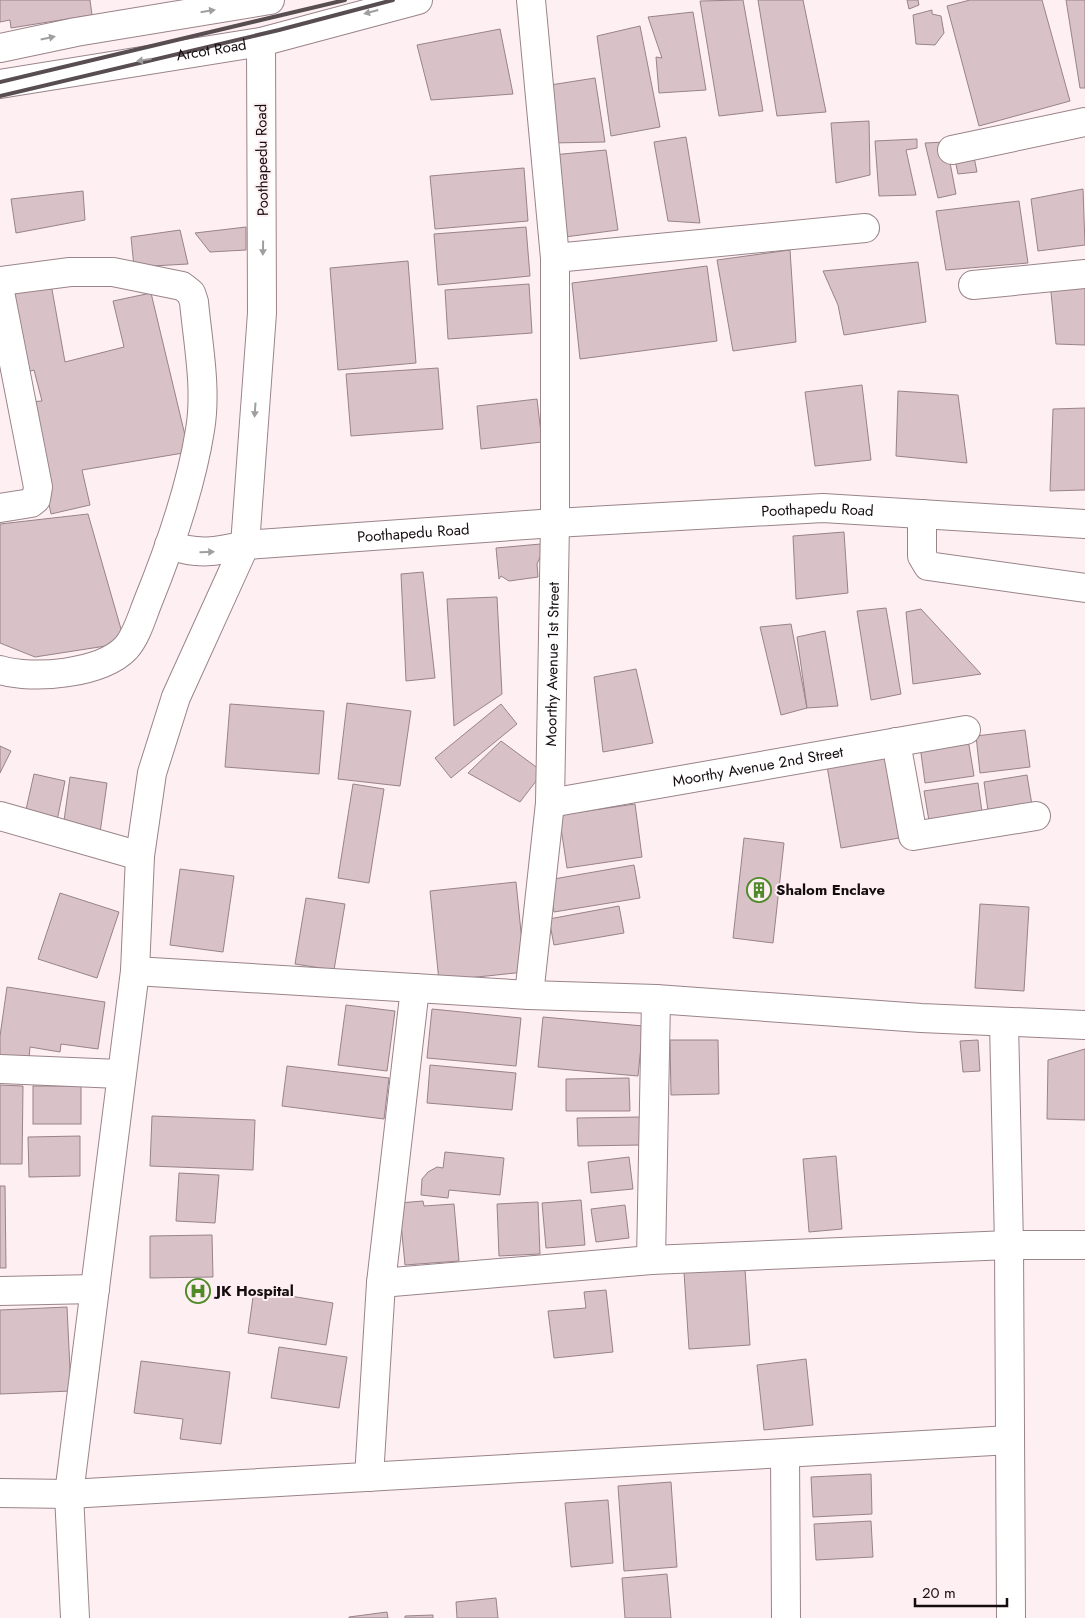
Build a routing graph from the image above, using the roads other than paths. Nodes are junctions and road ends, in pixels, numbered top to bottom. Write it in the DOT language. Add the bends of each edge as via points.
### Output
graph roads {
  1 [pos="270,0"];
  2 [pos="418,0"];
  3 [pos="531,0"];
  4 [pos="261,42"];
  5 [pos="0,48"];
  6 [pos="0,84"];
  7 [pos="1085,122"];
  8 [pos="952,150"];
  9 [pos="865,228"];
  10 [pos="555,258"];
  11 [pos="1085,274"];
  12 [pos="0,281"];
  13 [pos="973,286"];
  14 [pos="0,292"];
  15 [pos="0,508"];
  16 [pos="922,514"];
  17 [pos="555,523"];
  18 [pos="1085,524"];
  19 [pos="169,545"];
  20 [pos="245,545"];
  21 [pos="1085,588"];
  22 [pos="0,670"];
  23 [pos="966,730"];
  24 [pos="896,742"];
  25 [pos="550,803"];
  26 [pos="0,816"];
  27 [pos="1036,816"];
  28 [pos="140,856"];
  29 [pos="135,972"];
  30 [pos="415,988"];
  31 [pos="529,995"];
  32 [pos="656,999"];
  33 [pos="1004,1023"];
  34 [pos="1085,1026"];
  35 [pos="0,1069"];
  36 [pos="120,1074"];
  37 [pos="1008,1245"];
  38 [pos="1085,1245"];
  39 [pos="651,1260"];
  40 [pos="381,1283"];
  41 [pos="95,1289"];
  42 [pos="0,1291"];
  43 [pos="1010,1440"];
  44 [pos="785,1453"];
  45 [pos="369,1477"];
  46 [pos="0,1494"];
  47 [pos="69,1494"];
  48 [pos="75,1618"];
  49 [pos="786,1618"];
  50 [pos="1011,1618"];
  5 -- 1 [label="street, one-way"];
  2 -- 4 [label="street, Arcot Road, one-way"];
  3 -- 10 [label="street, Moorthy Avenue 1st Street"];
  4 -- 6 [label="street, Arcot Road, one-way"];
  4 -- 20 [label="street, Poothapedu Road, one-way" via="262,313"];
  7 -- 8 [label="street"];
  9 -- 10 [label="street"];
  10 -- 17 [label="street, Moorthy Avenue 1st Street"];
  11 -- 13 [label="street"];
  12 -- 19 [label="street" via="70,272 113,272 182,286 191,293 202,385 201,430"];
  14 -- 15 [label="street" via="38,487 36,500"];
  16 -- 17 [label="street, Poothapedu Road" via="823,508"];
  16 -- 18 [label="street, Poothapedu Road"];
  16 -- 21 [label="street" via="922,556 928,566"];
  17 -- 20 [label="street, Poothapedu Road"];
  17 -- 25 [label="street, Moorthy Avenue 1st Street"];
  19 -- 20 [label="street, one-way" via="190,552 215,552"];
  19 -- 22 [label="street" via="140,621 126,647 110,660 87,668 35,675"];
  20 -- 28 [label="street" via="176,697 152,772"];
  23 -- 24 [label="street, Moorthy Avenue 2nd Street"];
  24 -- 25 [label="street, Moorthy Avenue 2nd Street"];
  24 -- 27 [label="street" via="913,836"];
  25 -- 31 [label="street, Moorthy Avenue 1st Street"];
  26 -- 28 [label="street"];
  28 -- 29 [label="street"];
  29 -- 30 [label="street"];
  29 -- 36 [label="street"];
  30 -- 31 [label="street"];
  30 -- 40 [label="street"];
  31 -- 32 [label="street"];
  32 -- 33 [label="street"];
  32 -- 39 [label="street"];
  33 -- 34 [label="street"];
  33 -- 37 [label="street"];
  35 -- 36 [label="street"];
  36 -- 41 [label="street"];
  37 -- 38 [label="street"];
  37 -- 39 [label="street"];
  37 -- 43 [label="street"];
  39 -- 40 [label="street"];
  40 -- 45 [label="street"];
  41 -- 42 [label="street"];
  41 -- 47 [label="street"];
  43 -- 44 [label="street"];
  43 -- 50 [label="street"];
  44 -- 45 [label="street"];
  44 -- 49 [label="street"];
  45 -- 47 [label="street"];
  46 -- 47 [label="street"];
  47 -- 48 [label="street"];
}
